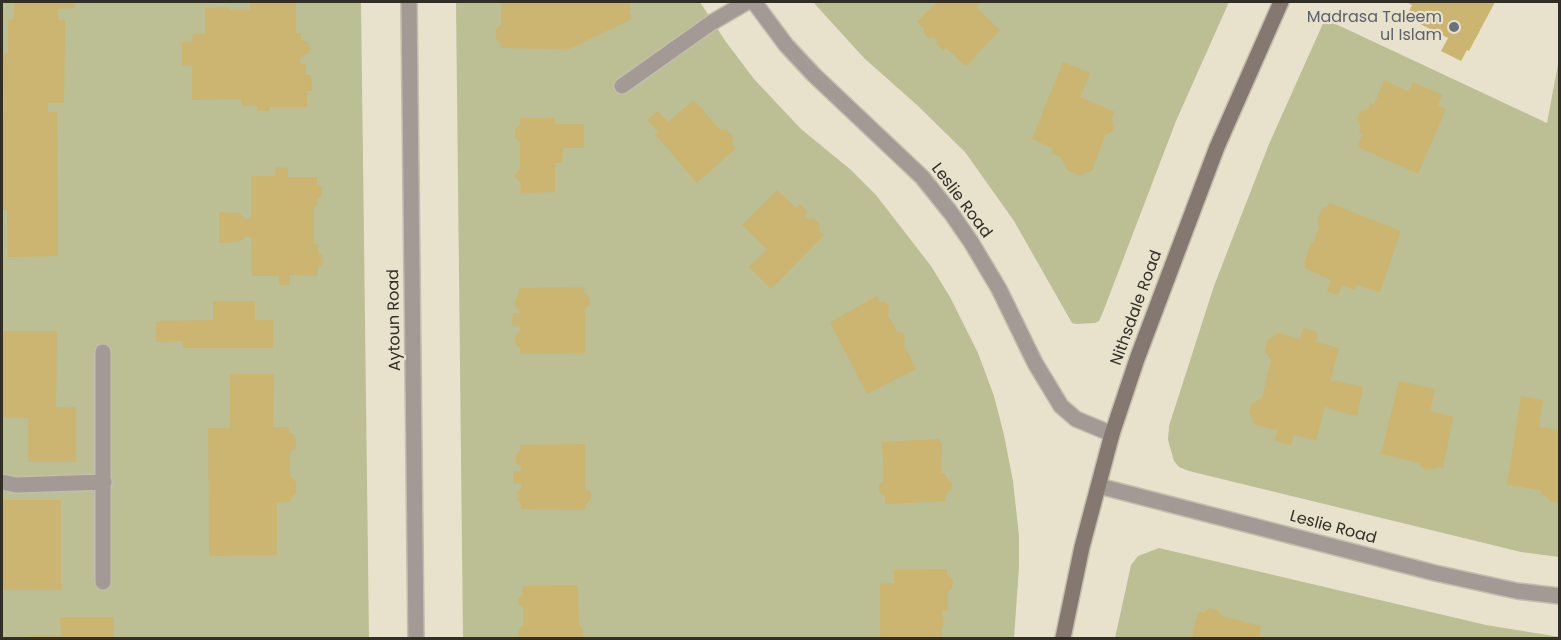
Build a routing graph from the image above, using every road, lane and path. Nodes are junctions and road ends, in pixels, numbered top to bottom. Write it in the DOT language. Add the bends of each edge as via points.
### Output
graph roads {
  1 [pos="409,2"];
  2 [pos="747,2"];
  3 [pos="754,2"];
  4 [pos="1281,2"];
  5 [pos="622,86"];
  6 [pos="103,352"];
  7 [pos="1112,434"];
  8 [pos="2,482"];
  9 [pos="104,482"];
  10 [pos="1099,486"];
  11 [pos="103,582"];
  12 [pos="1560,596"];
  13 [pos="416,639"];
  14 [pos="1062,639"];
  1 -- 13 [label="street, Aytoun Road"];
  2 -- 5 [label="street"];
  3 -- 7 [label="street, Leslie Road" via="814,75 922,177 951,213 999,289 1061,406 1076,419"];
  4 -- 7 [label="street, Nithsdale Road" via="1216,147"];
  6 -- 9 [label="street"];
  7 -- 10 [label="street, Nithsdale Road"];
  8 -- 9 [label="street"];
  9 -- 11 [label="street"];
  10 -- 12 [label="street, Leslie Road" via="1435,573"];
  10 -- 14 [label="street, Nithsdale Road"];
}
